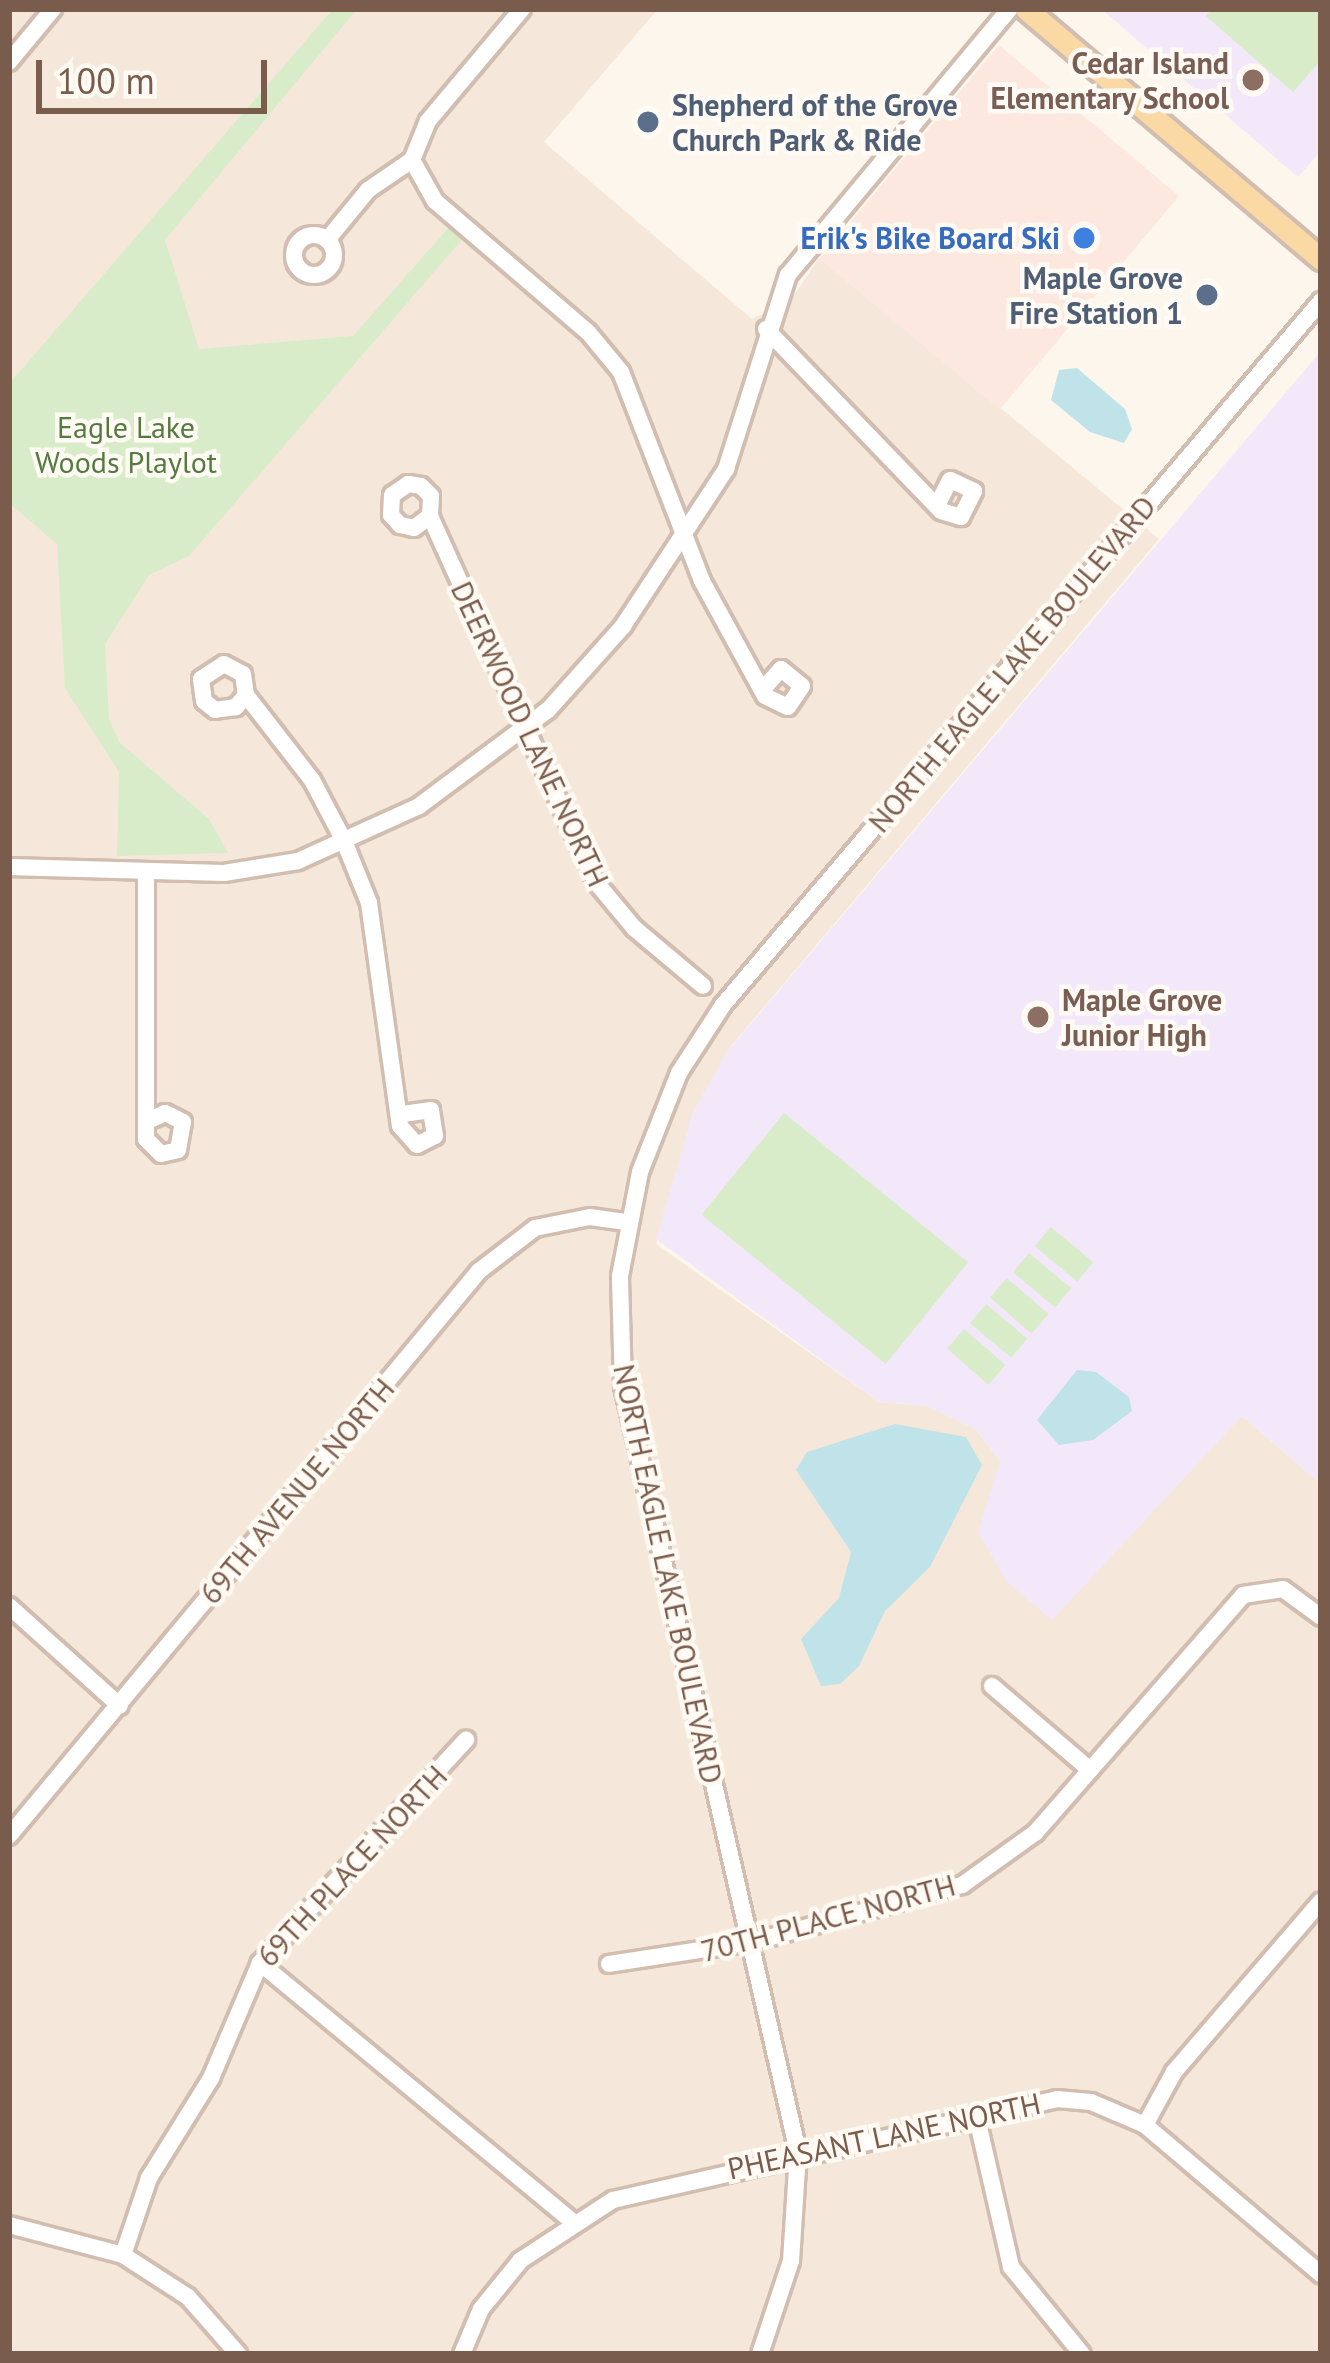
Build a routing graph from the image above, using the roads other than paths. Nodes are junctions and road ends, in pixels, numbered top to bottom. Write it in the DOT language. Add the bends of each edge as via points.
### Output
graph roads {
  1 [pos="53,9"];
  2 [pos="522,9"];
  3 [pos="1010,9"];
  4 [pos="1025,9"];
  5 [pos="9,62"];
  6 [pos="412,160"];
  7 [pos="327,240"];
  8 [pos="1321,259"];
  9 [pos="1321,301"];
  10 [pos="766,329"];
  11 [pos="938,503"];
  12 [pos="430,516"];
  13 [pos="685,532"];
  14 [pos="763,689"];
  15 [pos="246,695"];
  16 [pos="526,728"];
  17 [pos="344,841"];
  18 [pos="9,867"];
  19 [pos="146,874"];
  20 [pos="703,986"];
  21 [pos="404,1114"];
  22 [pos="152,1119"];
  23 [pos="626,1222"];
  24 [pos="9,1606"];
  25 [pos="1321,1617"];
  26 [pos="992,1686"];
  27 [pos="120,1706"];
  28 [pos="466,1740"];
  29 [pos="1090,1770"];
  30 [pos="9,1836"];
  31 [pos="1321,1901"];
  32 [pos="753,1942"];
  33 [pos="260,1963"];
  34 [pos="609,1964"];
  35 [pos="976,2114"];
  36 [pos="1145,2125"];
  37 [pos="798,2152"];
  38 [pos="571,2220"];
  39 [pos="9,2225"];
  40 [pos="123,2255"];
  41 [pos="1321,2274"];
  42 [pos="238,2354"];
  43 [pos="462,2354"];
  44 [pos="760,2354"];
  45 [pos="1082,2354"];
  1 -- 5 [label="street"];
  2 -- 6 [label="street" via="428,121"];
  3 -- 10 [label="street" via="803,254"];
  4 -- 8 [label="main road"];
  6 -- 7 [label="street" via="368,190"];
  6 -- 13 [label="street" via="435,201 606,350"];
  9 -- 23 [label="street, NORTH EAGLE LAKE BOULEVARD" via="723,1005 656,1121"];
  10 -- 11 [label="street"];
  10 -- 13 [label="street" via="740,435"];
  12 -- 16 [label="street, DEERWOOD LANE NORTH"];
  13 -- 14 [label="street" via="717,612"];
  13 -- 16 [label="street" via="600,657"];
  15 -- 17 [label="street" via="312,780"];
  16 -- 17 [label="street" via="435,795"];
  16 -- 20 [label="street, DEERWOOD LANE NORTH" via="606,898"];
  17 -- 19 [label="street" via="262,869"];
  17 -- 21 [label="street" via="370,903"];
  18 -- 19 [label="street"];
  19 -- 22 [label="street"];
  23 -- 27 [label="street, 69TH AVENUE NORTH" via="590,1216 535,1228 479,1271"];
  23 -- 32 [label="street, NORTH EAGLE LAKE BOULEVARD" via="622,1385"];
  24 -- 27 [label="street"];
  25 -- 29 [label="street, 70TH PLACE NORTH" via="1282,1589 1243,1595"];
  26 -- 29 [label="street"];
  27 -- 30 [label="street, 69TH AVENUE NORTH"];
  28 -- 33 [label="street, 69TH PLACE NORTH"];
  29 -- 32 [label="street, 70TH PLACE NORTH" via="1022,1845 962,1885"];
  31 -- 36 [label="street" via="1174,2072"];
  32 -- 34 [label="street, 70TH PLACE NORTH"];
  32 -- 37 [label="street, NORTH EAGLE LAKE BOULEVARD"];
  33 -- 38 [label="street"];
  33 -- 40 [label="street, 69TH PLACE NORTH" via="212,2078 149,2178"];
  35 -- 36 [label="street, PHEASANT LANE NORTH" via="1057,2099 1091,2102"];
  35 -- 37 [label="street, PHEASANT LANE NORTH"];
  35 -- 45 [label="street" via="1010,2267"];
  36 -- 41 [label="street, PHEASANT LANE NORTH"];
  37 -- 38 [label="street, PHEASANT LANE NORTH" via="635,2192"];
  37 -- 44 [label="street, NORTH EAGLE LAKE BOULEVARD" via="791,2261"];
  38 -- 43 [label="street, PHEASANT LANE NORTH" via="505,2276"];
  39 -- 40 [label="street"];
  40 -- 42 [label="street" via="188,2297"];
}
